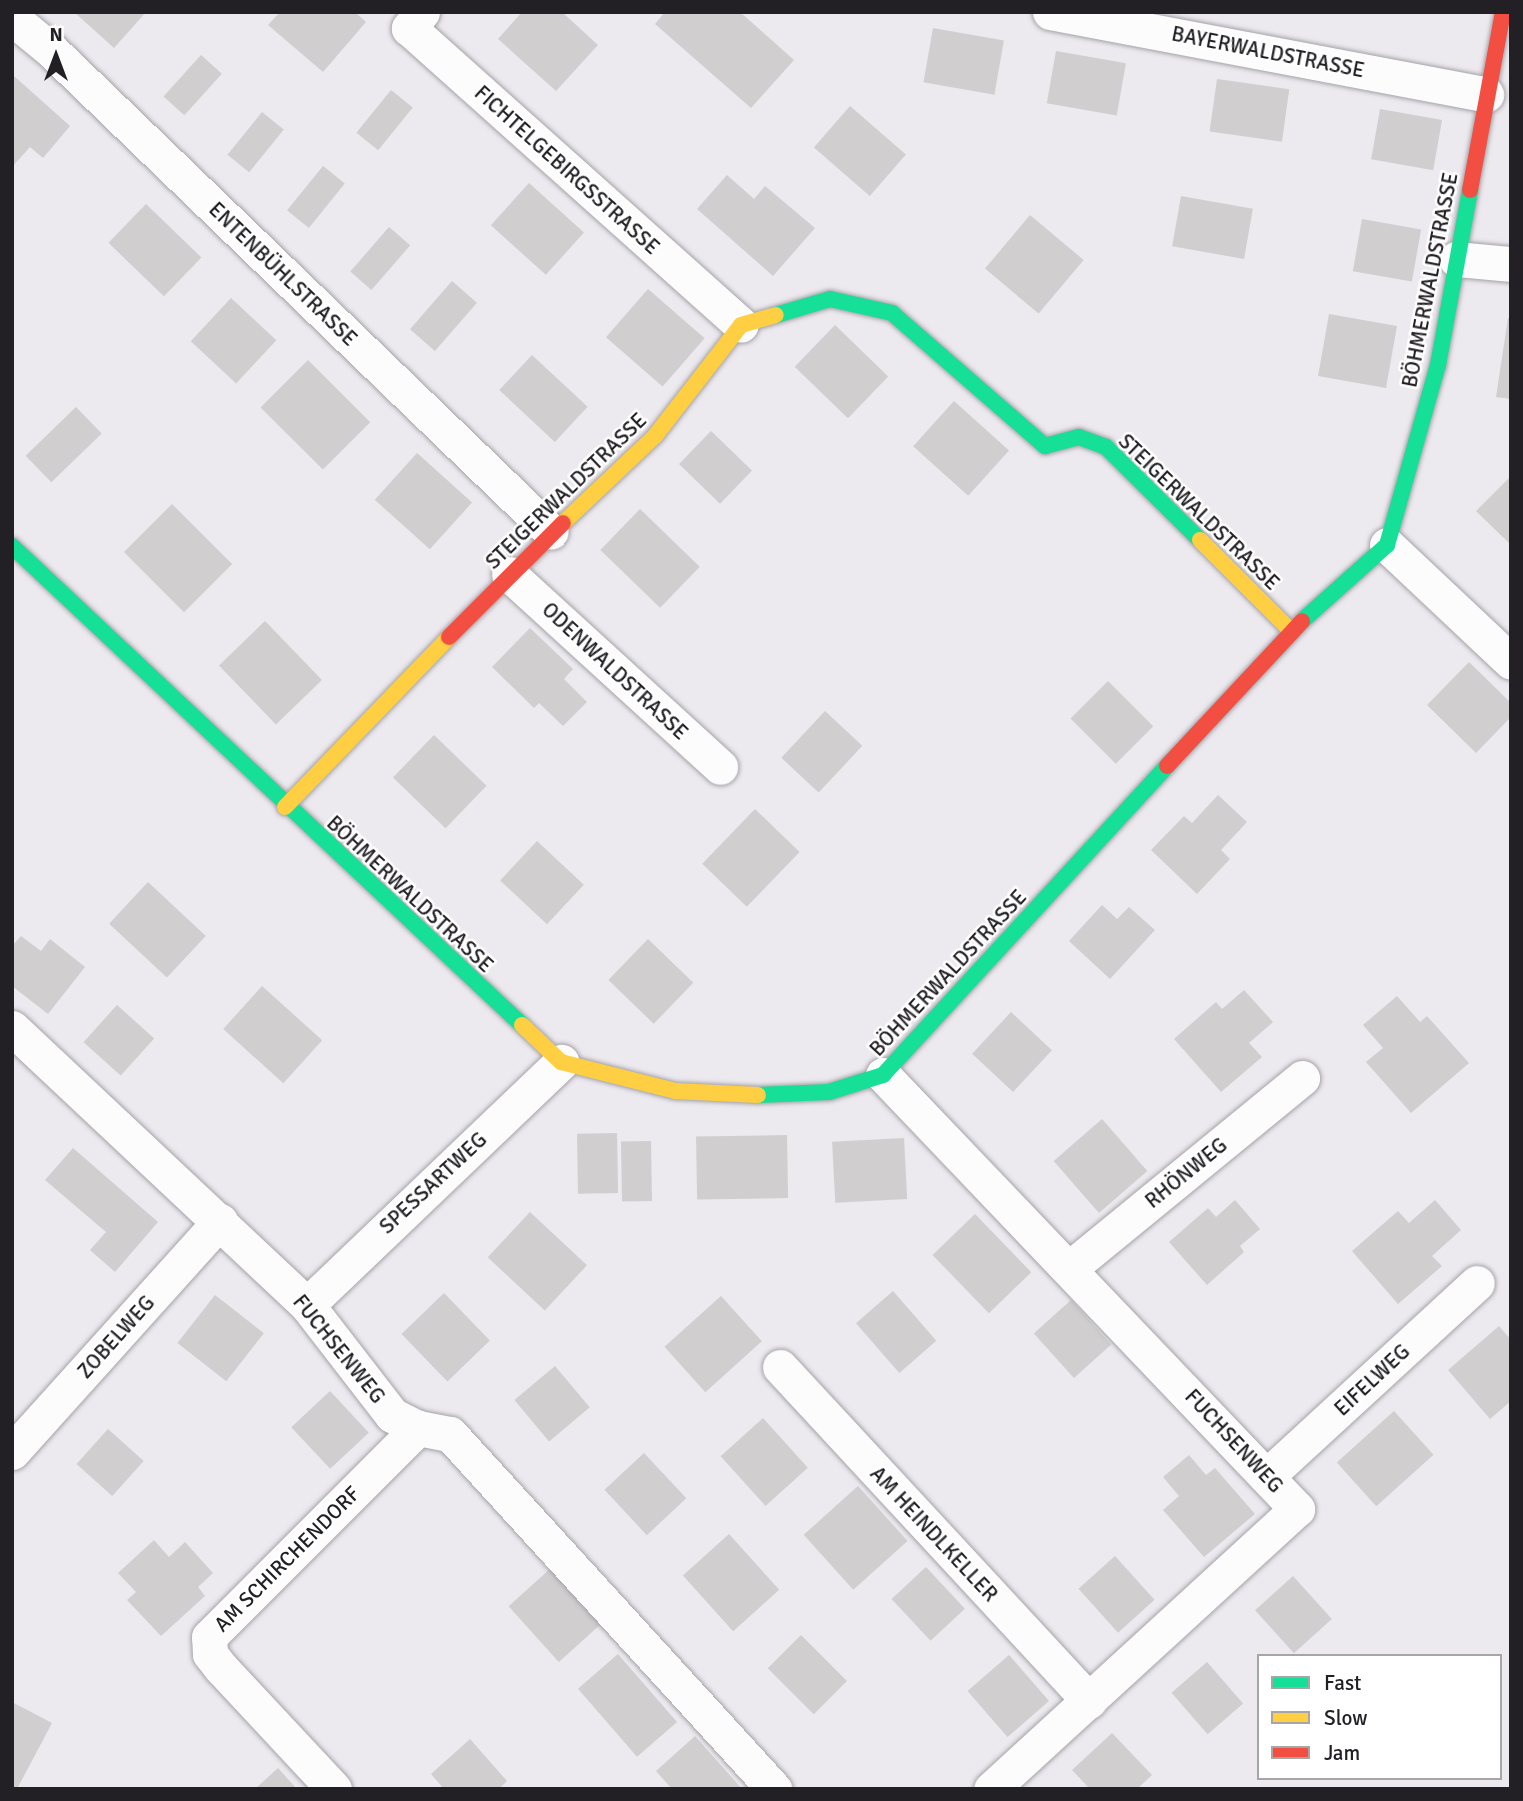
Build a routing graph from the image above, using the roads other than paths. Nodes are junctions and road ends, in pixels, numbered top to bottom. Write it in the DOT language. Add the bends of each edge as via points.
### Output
graph roads {
  1 [pos="422,12"];
  2 [pos="1050,12"];
  3 [pos="1503,12"];
  4 [pos="12,18"];
  5 [pos="1160,22"];
  6 [pos="1486,94"];
  7 [pos="1456,259"];
  8 [pos="1511,264"];
  9 [pos="741,325"];
  10 [pos="551,532"];
  11 [pos="1387,545"];
  12 [pos="12,546"];
  13 [pos="509,574"];
  14 [pos="1291,631"];
  15 [pos="1511,662"];
  16 [pos="720,767"];
  17 [pos="285,807"];
  18 [pos="12,1028"];
  19 [pos="561,1062"];
  20 [pos="883,1075"];
  21 [pos="1302,1078"];
  22 [pos="220,1221"];
  23 [pos="1070,1268"];
  24 [pos="1477,1283"];
  25 [pos="307,1305"];
  26 [pos="780,1367"];
  27 [pos="418,1428"];
  28 [pos="12,1452"];
  29 [pos="1267,1476"];
  30 [pos="1088,1701"];
  31 [pos="334,1789"];
  32 [pos="774,1789"];
  33 [pos="991,1789"];
  1 -- 9 [label="street, FICHTELGEBIRGSSTRASSE" via="409,28"];
  2 -- 5 [label="street, BAYERWALDSTRASSE"];
  3 -- 6 [label="street, BÖHMERWALDSTRASSE"];
  4 -- 10 [label="street, ENTENBÜHLSTRASSE" via="51,50"];
  5 -- 6 [label="street, BAYERWALDSTRASSE"];
  6 -- 7 [label="street, BÖHMERWALDSTRASSE"];
  7 -- 8 [label="street"];
  7 -- 11 [label="street, BÖHMERWALDSTRASSE" via="1438,365"];
  9 -- 10 [label="street, STEIGERWALDSTRASSE" via="655,436"];
  9 -- 14 [label="street, STEIGERWALDSTRASSE" via="830,299 892,313 1045,446 1079,438 1106,447"];
  10 -- 13 [label="street, STEIGERWALDSTRASSE"];
  11 -- 14 [label="street, BÖHMERWALDSTRASSE"];
  11 -- 15 [label="street"];
  12 -- 17 [label="street, BÖHMERWALDSTRASSE"];
  13 -- 16 [label="street, ODENWALDSTRASSE"];
  13 -- 17 [label="street, STEIGERWALDSTRASSE"];
  14 -- 20 [label="street, BÖHMERWALDSTRASSE"];
  17 -- 19 [label="street, BÖHMERWALDSTRASSE"];
  18 -- 22 [label="street, FUCHSENWEG"];
  19 -- 20 [label="street, BÖHMERWALDSTRASSE" via="676,1091 750,1095 829,1092"];
  19 -- 25 [label="street, SPESSARTWEG"];
  20 -- 23 [label="street, FUCHSENWEG"];
  21 -- 23 [label="street, RHÖNWEG"];
  22 -- 25 [label="street, FUCHSENWEG"];
  22 -- 28 [label="street, ZOBELWEG"];
  23 -- 29 [label="street, FUCHSENWEG"];
  24 -- 29 [label="street, EIFELWEG"];
  25 -- 27 [label="street, FUCHSENWEG" via="392,1415"];
  26 -- 30 [label="street, AM HEINDLKELLER"];
  27 -- 31 [label="street, AM SCHIRCHENDORF" via="209,1637 211,1654 221,1668"];
  27 -- 32 [label="street, FUCHSENWEG" via="450,1434"];
  29 -- 30 [label="street, FUCHSENWEG" via="1297,1508"];
  30 -- 33 [label="street, FUCHSENWEG"];
}
